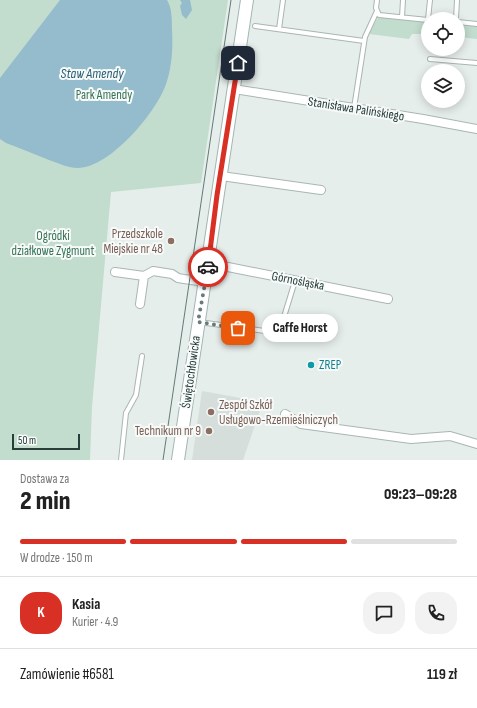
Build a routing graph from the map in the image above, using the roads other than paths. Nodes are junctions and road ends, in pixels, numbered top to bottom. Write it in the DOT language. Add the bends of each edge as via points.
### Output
graph roads {
  1 [pos="248,0"];
  2 [pos="283,0"];
  3 [pos="376,0"];
  4 [pos="403,0"];
  5 [pos="430,0"];
  6 [pos="457,0"];
  7 [pos="377,11"];
  8 [pos="429,12"];
  9 [pos="456,12"];
  10 [pos="402,17"];
  11 [pos="421,18"];
  12 [pos="465,23"];
  13 [pos="477,24"];
  14 [pos="255,26"];
  15 [pos="279,30"];
  16 [pos="364,41"];
  17 [pos="430,58"];
  18 [pos="477,64"];
  19 [pos="234,89"];
  20 [pos="354,108"];
  21 [pos="477,129"];
  22 [pos="220,176"];
  23 [pos="321,190"];
  24 [pos="208,263"];
  25 [pos="115,272"];
  26 [pos="144,276"];
  27 [pos="295,281"];
  28 [pos="205,282"];
  29 [pos="388,299"];
  30 [pos="140,304"];
  31 [pos="198,322"];
  32 [pos="142,356"];
  33 [pos="285,414"];
  34 [pos="477,444"];
  35 [pos="121,460"];
  36 [pos="178,460"];
  1 -- 19 [label="main road, Świętochłowicka"];
  2 -- 15 [label="lane"];
  3 -- 7 [label="lane"];
  4 -- 10 [label="lane"];
  5 -- 8 [label="lane"];
  6 -- 9 [label="lane"];
  7 -- 10 [label="lane" via="379,15"];
  7 -- 16 [label="lane"];
  10 -- 11 [label="lane"];
  12 -- 13 [label="lane"];
  14 -- 15 [label="lane"];
  15 -- 16 [label="lane"];
  16 -- 20 [label="lane"];
  17 -- 18 [label="lane"];
  19 -- 20 [label="street, Stanisława Palińskiego"];
  19 -- 22 [label="main road, Świętochłowicka"];
  20 -- 21 [label="street, Stanisława Palińskiego"];
  22 -- 23 [label="street"];
  22 -- 24 [label="main road, Świętochłowicka"];
  24 -- 27 [label="street, Górnośląska"];
  24 -- 28 [label="main road, Świętochłowicka"];
  25 -- 26 [label="street"];
  26 -- 28 [label="street" via="153,271"];
  26 -- 30 [label="street"];
  27 -- 29 [label="street, Górnośląska"];
  27 -- 31 [label="lane" via="279,333"];
  28 -- 31 [label="main road, Świętochłowicka"];
  31 -- 36 [label="main road, Świętochłowicka"];
  32 -- 35 [label="lane" via="136,395 126,413"];
  33 -- 34 [label="street" via="301,424 411,439 450,436"];
}
